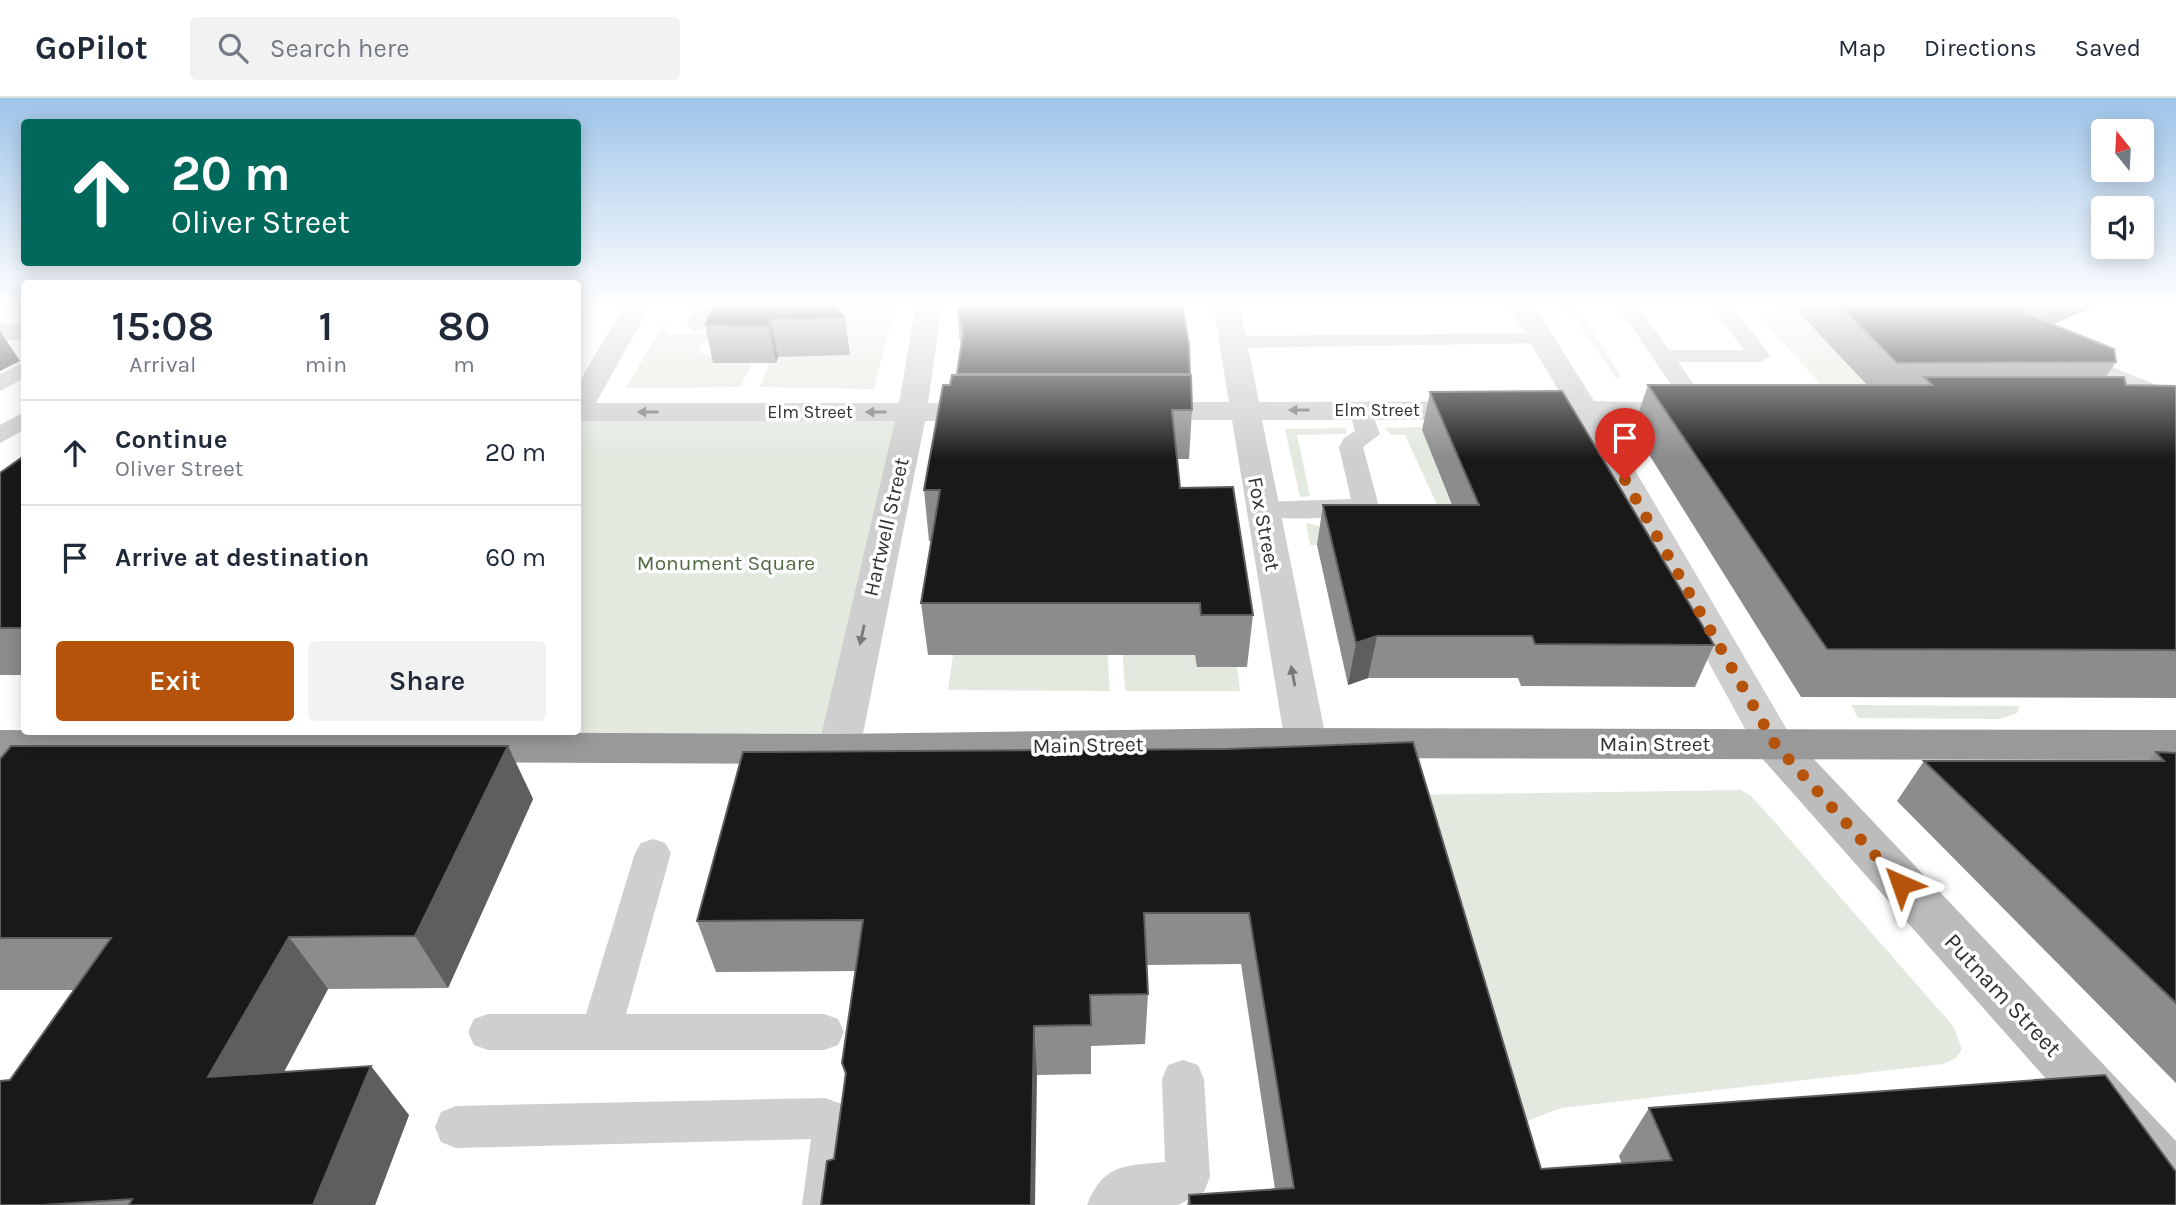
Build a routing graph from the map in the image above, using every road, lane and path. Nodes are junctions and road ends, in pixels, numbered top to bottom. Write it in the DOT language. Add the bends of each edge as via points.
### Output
graph roads {
  1 [pos="609,356"];
  2 [pos="921,356"];
  3 [pos="1234,356"];
  4 [pos="1551,356"];
  5 [pos="1662,356"];
  6 [pos="1760,356"];
  7 [pos="2065,356"];
  8 [pos="21,371"];
  9 [pos="0,384"];
  10 [pos="21,398"];
  11 [pos="2176,404"];
  12 [pos="581,406"];
  13 [pos="2123,409"];
  14 [pos="2176,409"];
  15 [pos="1243,410"];
  16 [pos="1362,410"];
  17 [pos="1585,410"];
  18 [pos="1713,410"];
  19 [pos="0,411"];
  20 [pos="581,411"];
  21 [pos="1022,411"];
  22 [pos="1105,411"];
  23 [pos="912,412"];
  24 [pos="21,421"];
  25 [pos="0,436"];
  26 [pos="1262,510"];
  27 [pos="376,738"];
  28 [pos="1306,743"];
  29 [pos="1775,744"];
  30 [pos="2176,745"];
  31 [pos="839,749"];
  32 [pos="13,754"];
  33 [pos="653,853"];
  34 [pos="488,1032"];
  35 [pos="601,1032"];
  36 [pos="824,1032"];
  37 [pos="1182,1079"];
  38 [pos="456,1128"];
  39 [pos="2176,1182"];
  40 [pos="824,1205"];
  41 [pos="1109,1205"];
  1 -- 12 [label="street"];
  2 -- 23 [label="street, Hartwell Street"];
  3 -- 15 [label="street, Fox Street"];
  4 -- 17 [label="street"];
  5 -- 6 [label="lane"];
  5 -- 18 [label="lane"];
  7 -- 11 [label="street"];
  8 -- 9 [label="lane"];
  10 -- 19 [label="lane"];
  13 -- 14 [label="street"];
  16 -- 15 [label="street, Elm Street, one-way"];
  15 -- 22 [label="street, Elm Street"];
  15 -- 26 [label="street, Fox Street"];
  16 -- 17 [label="street, Elm Street"];
  16 -- 26 [label="lane" via="1368,434 1351,447 1365,503 1353,508"];
  17 -- 18 [label="street, Elm Street"];
  17 -- 29 [label="street"];
  23 -- 20 [label="street, Elm Street, one-way"];
  21 -- 23 [label="street, Elm Street"];
  23 -- 31 [label="street, Hartwell Street, one-way"];
  24 -- 25 [label="lane"];
  28 -- 26 [label="street, Fox Street, one-way"];
  27 -- 31 [label="highway, Main Street"];
  27 -- 32 [label="highway, Main Street"];
  28 -- 29 [label="highway, Main Street"];
  28 -- 31 [label="highway, Main Street"];
  29 -- 30 [label="highway, Main Street"];
  29 -- 39 [label="main road, Putnam Street"];
  33 -- 35 [label="lane"];
  34 -- 35 [label="lane"];
  35 -- 36 [label="lane"];
  37 -- 41 [label="lane" via="1188,1177 1178,1183 1122,1189"];
  38 -- 40 [label="lane" via="824,1118 835,1121"];
}
